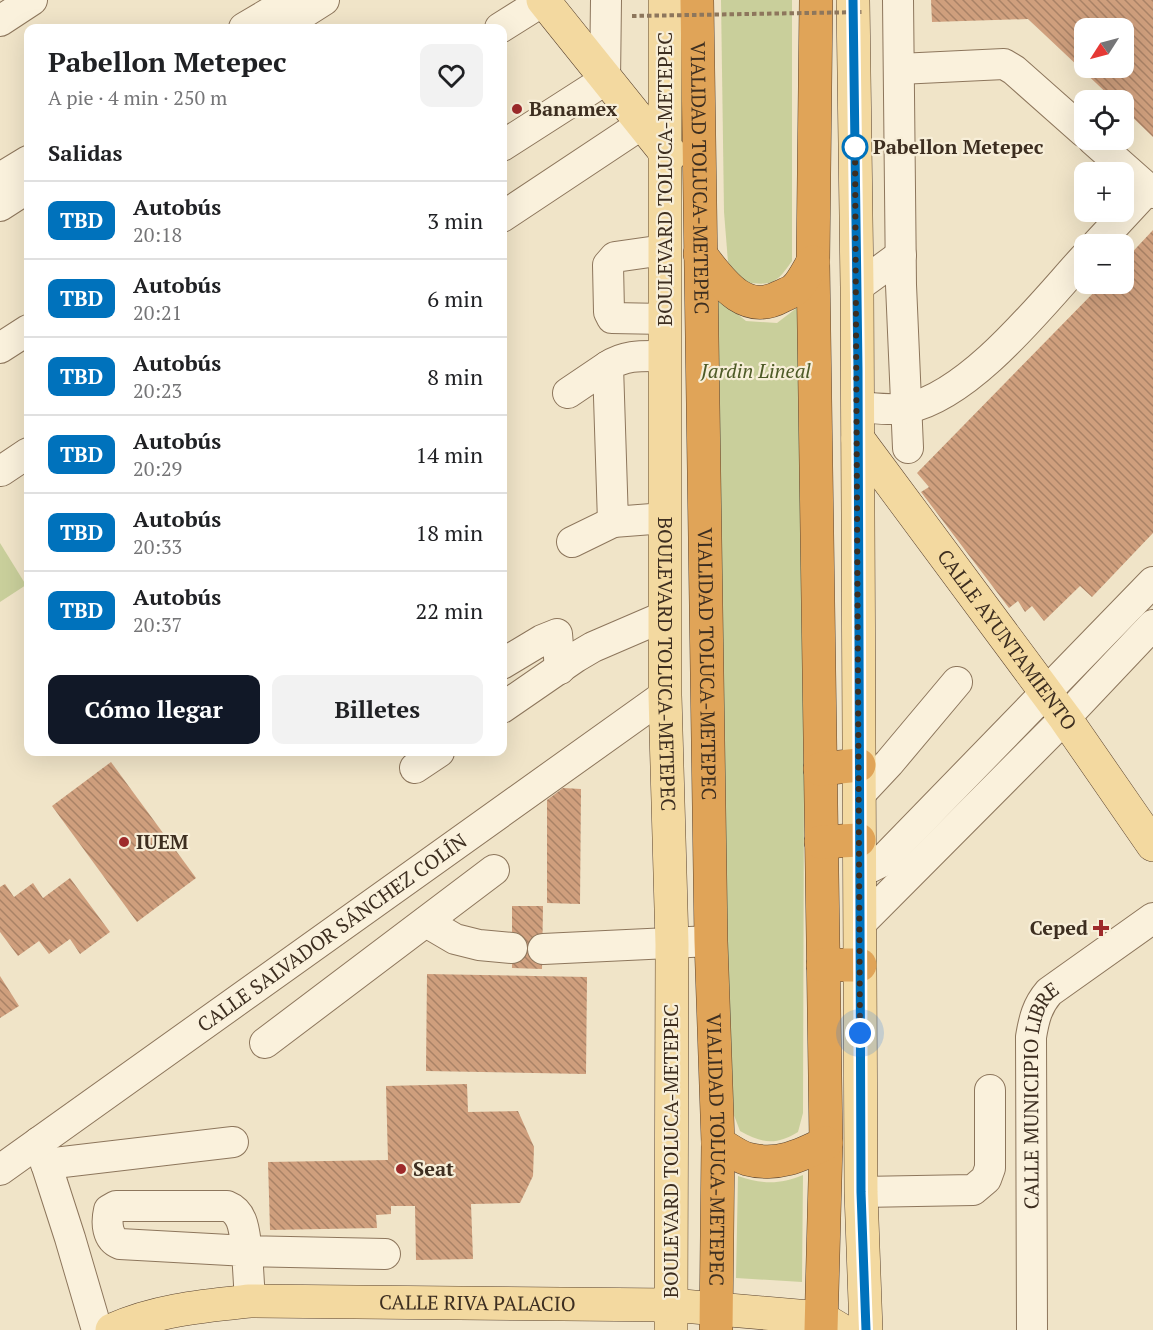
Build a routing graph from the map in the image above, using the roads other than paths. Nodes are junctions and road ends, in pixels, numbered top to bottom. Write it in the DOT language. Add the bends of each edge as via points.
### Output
graph roads {
  1 [pos="32,0"];
  2 [pos="291,0"];
  3 [pos="324,0"];
  4 [pos="606,0"];
  5 [pos="665,0"];
  6 [pos="697,0"];
  7 [pos="816,0"];
  8 [pos="898,0"];
  9 [pos="543,1"];
  10 [pos="858,6"];
  11 [pos="0,21"];
  12 [pos="251,24"];
  13 [pos="286,24"];
  14 [pos="506,24"];
  15 [pos="899,69"];
  16 [pos="605,80"];
  17 [pos="1074,123"];
  18 [pos="642,124"];
  19 [pos="507,143"];
  20 [pos="1104,150"];
  21 [pos="665,152"];
  22 [pos="24,163"];
  23 [pos="698,165"];
  24 [pos="0,178"];
  25 [pos="24,191"];
  26 [pos="1150,191"];
  27 [pos="0,206"];
  28 [pos="507,214"];
  29 [pos="1107,234"];
  30 [pos="664,250"];
  31 [pos="699,254"];
  32 [pos="901,255"];
  33 [pos="813,262"];
  34 [pos="1074,269"];
  35 [pos="857,287"];
  36 [pos="665,319"];
  37 [pos="24,333"];
  38 [pos="0,348"];
  39 [pos="665,356"];
  40 [pos="608,366"];
  41 [pos="568,393"];
  42 [pos="858,399"];
  43 [pos="907,401"];
  44 [pos="858,439"];
  45 [pos="908,448"];
  46 [pos="24,456"];
  47 [pos="1,471"];
  48 [pos="665,518"];
  49 [pos="613,522"];
  50 [pos="572,542"];
  51 [pos="1153,582"];
  52 [pos="1129,608"];
  53 [pos="665,616"];
  54 [pos="1152,627"];
  55 [pos="507,661"];
  56 [pos="560,669"];
  57 [pos="957,682"];
  58 [pos="665,695"];
  59 [pos="507,705"];
  60 [pos="1055,706"];
  61 [pos="820,769"];
  62 [pos="859,780"];
  63 [pos="821,842"];
  64 [pos="1153,845"];
  65 [pos="860,855"];
  66 [pos="494,870"];
  67 [pos="1153,918"];
  68 [pos="426,921"];
  69 [pos="860,925"];
  70 [pos="711,941"];
  71 [pos="672,944"];
  72 [pos="512,948"];
  73 [pos="543,949"];
  74 [pos="823,964"];
  75 [pos="860,965"];
  76 [pos="264,1043"];
  77 [pos="990,1090"];
  78 [pos="233,1142"];
  79 [pos="718,1143"];
  80 [pos="826,1143"];
  81 [pos="42,1153"];
  82 [pos="0,1170"];
  83 [pos="861,1192"];
  84 [pos="385,1254"];
  85 [pos="250,1301"];
  86 [pos="671,1318"];
  87 [pos="717,1320"];
  88 [pos="828,1326"];
  89 [pos="97,1330"];
  90 [pos="112,1330"];
  91 [pos="866,1330"];
  92 [pos="1032,1330"];
  1 -- 11 [label="street"];
  2 -- 12 [label="street"];
  3 -- 13 [label="street"];
  4 -- 16 [label="street"];
  5 -- 21 [label="main road, BOULEVARD TOLUCA-METEPEC"];
  6 -- 23 [label="highway, VIALIDAD TOLUCA-METEPEC"];
  7 -- 33 [label="highway"];
  8 -- 15 [label="street"];
  9 -- 14 [label="street"];
  9 -- 16 [label="main road"];
  10 -- 35 [label="main road"];
  15 -- 17 [label="street" via="1004,64"];
  15 -- 32 [label="street"];
  16 -- 18 [label="main road"];
  16 -- 19 [label="street"];
  18 -- 21 [label="main road"];
  18 -- 28 [label="street"];
  20 -- 26 [label="street"];
  21 -- 23 [label="main road"];
  21 -- 30 [label="main road, BOULEVARD TOLUCA-METEPEC"];
  22 -- 24 [label="street"];
  23 -- 31 [label="highway, VIALIDAD TOLUCA-METEPEC"];
  25 -- 27 [label="street"];
  26 -- 29 [label="street"];
  30 -- 36 [label="main road, BOULEVARD TOLUCA-METEPEC"];
  30 -- 36 [label="street" via="612,258 608,265 609,312 615,320"];
  31 -- 33 [label="highway" via="743,300 758,303 773,302 795,290"];
  31 -- 70 [label="highway, VIALIDAD TOLUCA-METEPEC"];
  32 -- 35 [label="street"];
  32 -- 43 [label="street"];
  33 -- 61 [label="highway"];
  34 -- 43 [label="street" via="988,360 944,393"];
  35 -- 42 [label="main road"];
  36 -- 39 [label="main road, BOULEVARD TOLUCA-METEPEC"];
  37 -- 38 [label="street"];
  39 -- 40 [label="street" via="618,359"];
  39 -- 48 [label="main road, BOULEVARD TOLUCA-METEPEC"];
  40 -- 41 [label="street"];
  40 -- 49 [label="street"];
  42 -- 43 [label="street"];
  42 -- 44 [label="main road"];
  43 -- 45 [label="street"];
  44 -- 60 [label="main road, CALLE AYUNTAMIENTO"];
  44 -- 62 [label="main road"];
  46 -- 47 [label="street"];
  48 -- 49 [label="street"];
  48 -- 53 [label="main road, BOULEVARD TOLUCA-METEPEC"];
  49 -- 50 [label="street"];
  51 -- 52 [label="street"];
  52 -- 54 [label="street"];
  52 -- 60 [label="street"];
  53 -- 56 [label="street" via="593,647"];
  53 -- 58 [label="main road, BOULEVARD TOLUCA-METEPEC"];
  54 -- 60 [label="street"];
  55 -- 56 [label="street" via="557,634"];
  56 -- 59 [label="street"];
  57 -- 62 [label="street" via="889,763"];
  58 -- 71 [label="main road, BOULEVARD TOLUCA-METEPEC"];
  58 -- 81 [label="street, CALLE SALVADOR SÁNCHEZ COLÍN"];
  60 -- 64 [label="main road, CALLE AYUNTAMIENTO"];
  60 -- 65 [label="street" via="880,862 872,867"];
  60 -- 69 [label="street"];
  61 -- 62 [label="highway"];
  61 -- 63 [label="highway"];
  62 -- 65 [label="main road"];
  63 -- 65 [label="highway"];
  63 -- 74 [label="highway"];
  65 -- 69 [label="main road"];
  66 -- 68 [label="street"];
  67 -- 92 [label="street, CALLE MUNICIPIO LIBRE" via="1049,992 1034,1015"];
  68 -- 72 [label="street" via="455,939"];
  68 -- 76 [label="street"];
  69 -- 75 [label="main road"];
  70 -- 71 [label="street"];
  70 -- 79 [label="highway, VIALIDAD TOLUCA-METEPEC"];
  71 -- 73 [label="street"];
  71 -- 86 [label="main road, BOULEVARD TOLUCA-METEPEC"];
  74 -- 75 [label="highway"];
  74 -- 80 [label="highway"];
  75 -- 83 [label="main road"];
  77 -- 83 [label="street" via="990,1168 986,1179 973,1190"];
  78 -- 81 [label="street"];
  79 -- 80 [label="highway" via="746,1159 768,1162 795,1159"];
  79 -- 87 [label="highway, VIALIDAD TOLUCA-METEPEC"];
  80 -- 88 [label="highway"];
  81 -- 82 [label="street, CALLE SALVADOR SÁNCHEZ COLÍN"];
  81 -- 89 [label="street"];
  83 -- 91 [label="main road"];
  84 -- 85 [label="street" via="247,1251"];
  85 -- 86 [label="main road, CALLE RIVA PALACIO"];
  85 -- 90 [label="main road, CALLE RIVA PALACIO" via="191,1307 135,1319"];
  86 -- 87 [label="main road, CALLE RIVA PALACIO"];
  87 -- 88 [label="main road, CALLE RIVA PALACIO"];
}
